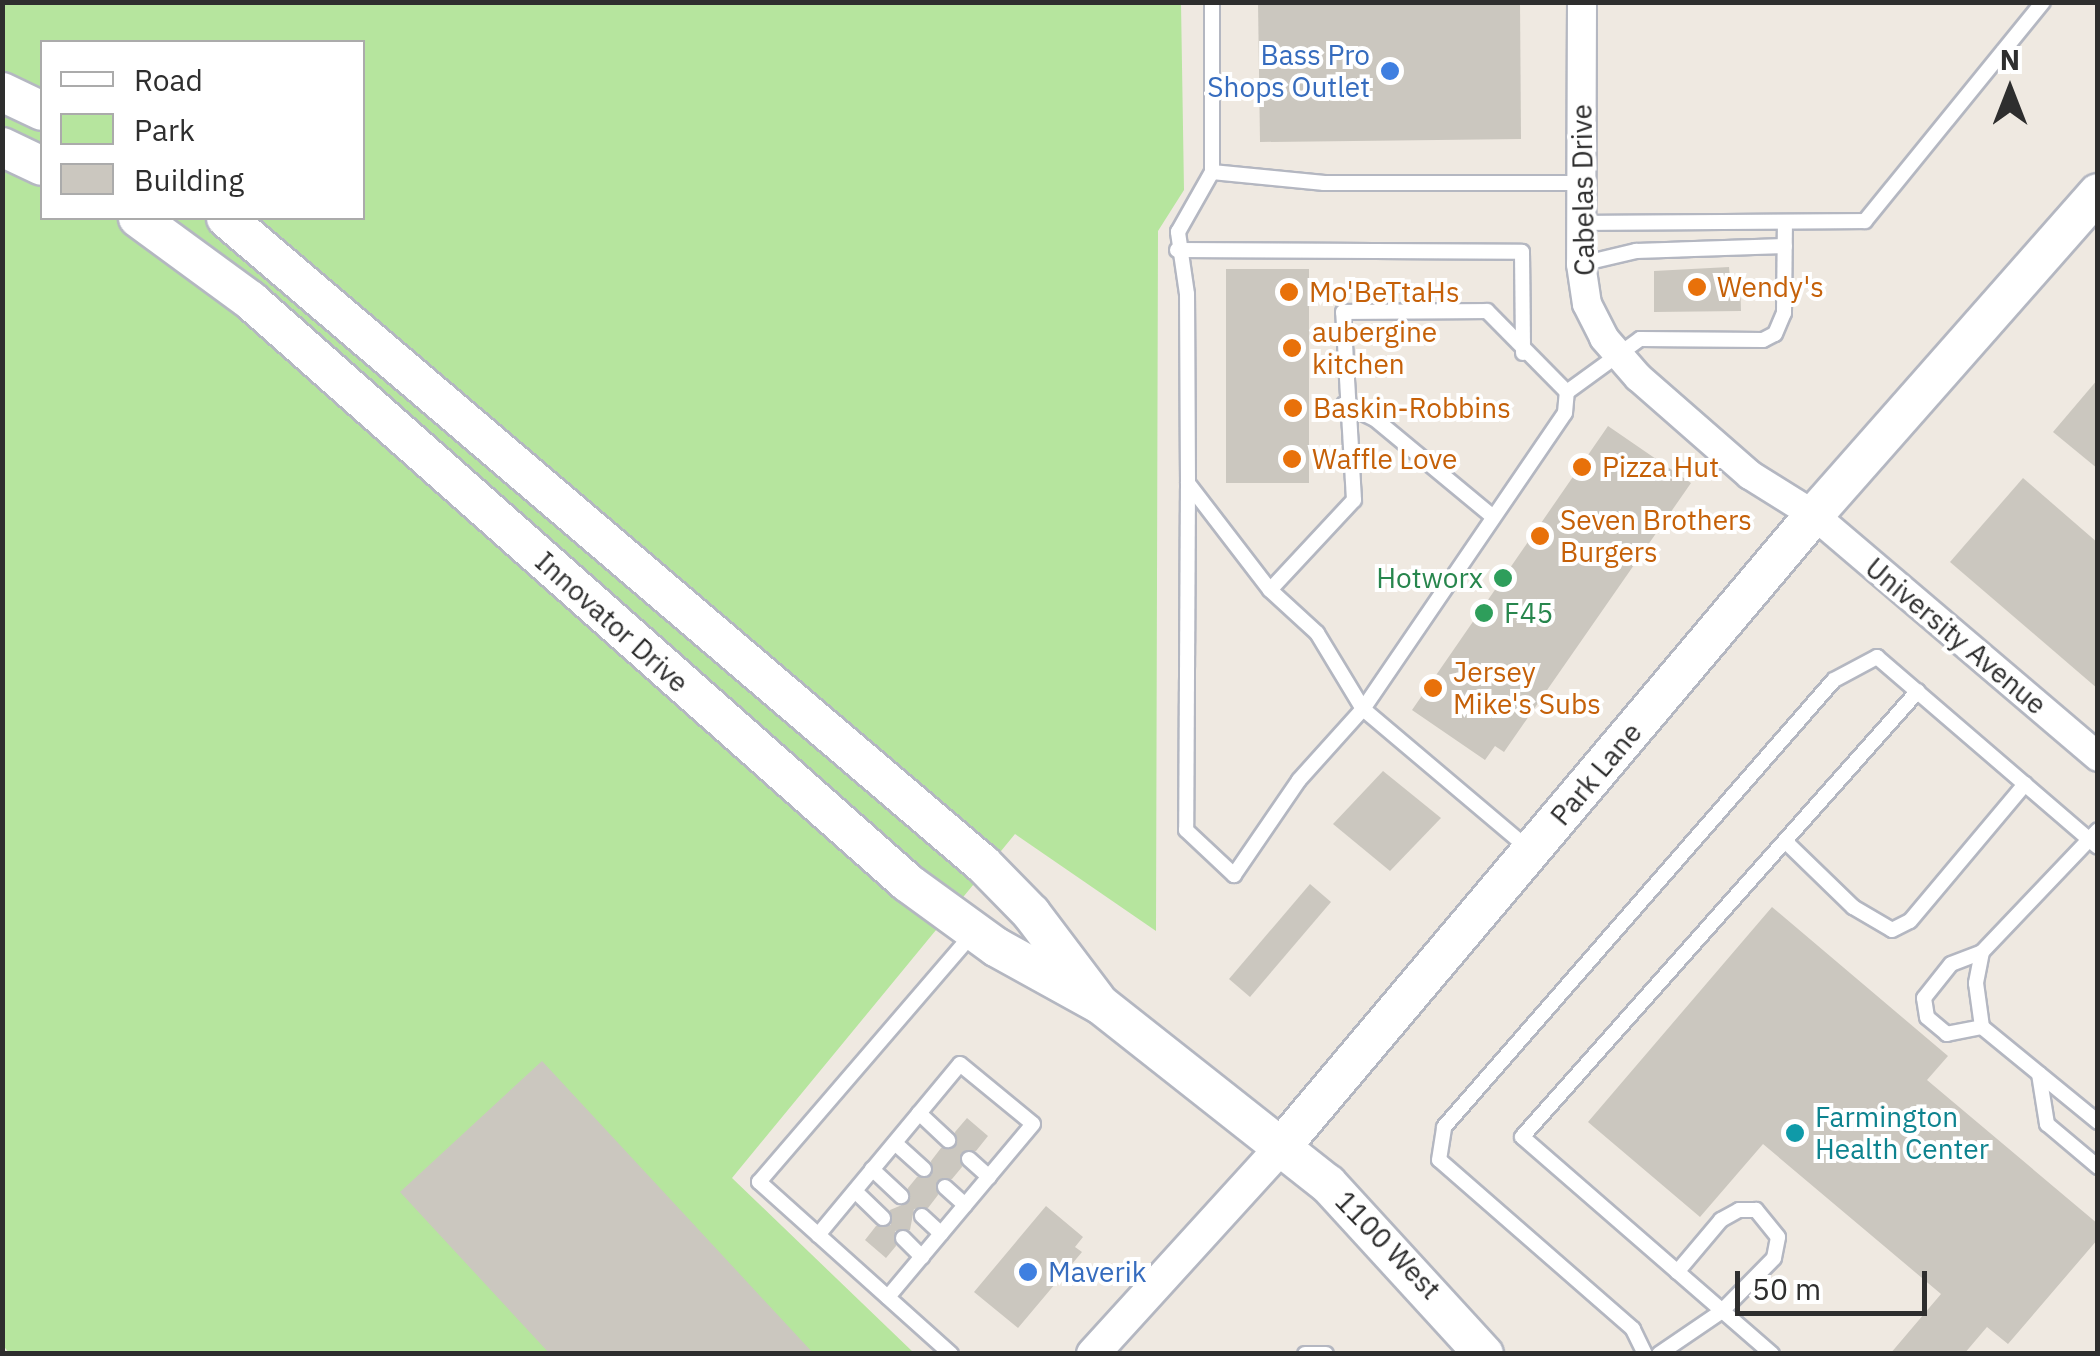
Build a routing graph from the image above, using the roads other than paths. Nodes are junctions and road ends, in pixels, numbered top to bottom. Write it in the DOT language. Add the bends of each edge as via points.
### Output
graph roads {
  1 [pos="1212,2"];
  2 [pos="1582,2"];
  3 [pos="2043,2"];
  4 [pos="2,92"];
  5 [pos="40,110"];
  6 [pos="2,147"];
  7 [pos="40,165"];
  8 [pos="1212,172"];
  9 [pos="1582,183"];
  10 [pos="2098,193"];
  11 [pos="141,220"];
  12 [pos="228,220"];
  13 [pos="1784,222"];
  14 [pos="1582,223"];
  15 [pos="1785,246"];
  16 [pos="1177,250"];
  17 [pos="1582,264"];
  18 [pos="1615,353"];
  19 [pos="1522,354"];
  20 [pos="1567,392"];
  21 [pos="1344,404"];
  22 [pos="1188,483"];
  23 [pos="1814,515"];
  24 [pos="1492,517"];
  25 [pos="1270,590"];
  26 [pos="1918,691"];
  27 [pos="1362,709"];
  28 [pos="2098,758"];
  29 [pos="2025,784"];
  30 [pos="2095,838"];
  31 [pos="1785,841"];
  32 [pos="1530,851"];
  33 [pos="975,931"];
  34 [pos="1982,952"];
  35 [pos="1101,1005"];
  36 [pos="1982,1027"];
  37 [pos="2039,1074"];
  38 [pos="919,1113"];
  39 [pos="2098,1122"];
  40 [pos="948,1140"];
  41 [pos="894,1143"];
  42 [pos="1282,1146"];
  43 [pos="969,1158"];
  44 [pos="2098,1168"];
  45 [pos="872,1169"];
  46 [pos="924,1169"];
  47 [pos="989,1177"];
  48 [pos="945,1188"];
  49 [pos="854,1191"];
  50 [pos="901,1196"];
  51 [pos="965,1205"];
  52 [pos="922,1216"];
  53 [pos="882,1218"];
  54 [pos="818,1234"];
  55 [pos="941,1234"];
  56 [pos="902,1238"];
  57 [pos="922,1257"];
  58 [pos="1678,1272"];
  59 [pos="888,1298"];
  60 [pos="1722,1310"];
  61 [pos="951,1354"];
  62 [pos="1093,1354"];
  63 [pos="1305,1354"];
  64 [pos="1326,1354"];
  65 [pos="1484,1354"];
  66 [pos="1644,1354"];
  67 [pos="1659,1354"];
  68 [pos="1772,1354"];
  1 -- 8 [label="lane"];
  2 -- 9 [label="street, Cabelas Drive"];
  3 -- 13 [label="lane" via="1865,220"];
  4 -- 5 [label="main road"];
  6 -- 7 [label="main road"];
  8 -- 9 [label="lane" via="1324,183"];
  8 -- 16 [label="lane" via="1182,219"];
  9 -- 14 [label="street, Cabelas Drive"];
  10 -- 23 [label="main road, Park Lane"];
  11 -- 33 [label="main road, Innovator Drive" via="250,300 871,852"];
  12 -- 35 [label="main road, Innovator Drive" via="983,864 1031,912"];
  13 -- 14 [label="lane"];
  13 -- 15 [label="lane"];
  14 -- 17 [label="street, Cabelas Drive"];
  15 -- 17 [label="lane" via="1636,251"];
  15 -- 18 [label="lane" via="1784,313 1774,334 1763,340 1640,339"];
  16 -- 19 [label="lane" via="1522,252"];
  16 -- 22 [label="lane" via="1187,294"];
  17 -- 18 [label="street, Cabelas Drive" via="1587,304"];
  18 -- 20 [label="lane"];
  18 -- 23 [label="street, Cabelas Drive" via="1750,476"];
  19 -- 20 [label="lane"];
  19 -- 21 [label="lane" via="1488,311 1342,312"];
  20 -- 24 [label="lane" via="1565,413"];
  21 -- 24 [label="lane" via="1375,418"];
  21 -- 25 [label="lane" via="1354,500"];
  22 -- 25 [label="lane"];
  22 -- 27 [label="lane" via="1186,830 1234,875 1300,780"];
  23 -- 28 [label="street, University Avenue"];
  23 -- 32 [label="main road, Park Lane"];
  24 -- 27 [label="lane"];
  25 -- 27 [label="lane" via="1317,633"];
  26 -- 29 [label="lane"];
  26 -- 31 [label="lane"];
  26 -- 66 [label="lane" via="1877,657 1834,680 1444,1127 1439,1160 1633,1329"];
  27 -- 32 [label="lane"];
  29 -- 30 [label="lane"];
  29 -- 31 [label="lane" via="1910,921 1892,930 1853,907"];
  30 -- 34 [label="lane"];
  31 -- 58 [label="lane" via="1522,1137"];
  32 -- 42 [label="main road, Park Lane"];
  33 -- 35 [label="main road, Innovator Drive"];
  33 -- 54 [label="lane" via="759,1182"];
  34 -- 36 [label="lane"];
  34 -- 36 [label="lane" via="1951,964 1924,998 1927,1017 1947,1034"];
  35 -- 42 [label="main road, Innovator Drive"];
  36 -- 37 [label="lane"];
  37 -- 39 [label="lane"];
  37 -- 44 [label="lane" via="2046,1124"];
  38 -- 40 [label="lane"];
  38 -- 41 [label="lane"];
  38 -- 47 [label="lane" via="960,1064 1033,1124"];
  41 -- 45 [label="lane"];
  41 -- 46 [label="lane"];
  42 -- 62 [label="street, Park Lane"];
  42 -- 65 [label="main road, 1100 West" via="1342,1197"];
  43 -- 47 [label="lane"];
  45 -- 49 [label="lane"];
  45 -- 50 [label="lane"];
  47 -- 51 [label="lane"];
  48 -- 51 [label="lane"];
  49 -- 53 [label="lane"];
  49 -- 54 [label="lane"];
  51 -- 55 [label="lane"];
  52 -- 55 [label="lane"];
  54 -- 59 [label="lane"];
  55 -- 57 [label="lane"];
  56 -- 57 [label="lane"];
  57 -- 59 [label="lane"];
  58 -- 60 [label="lane"];
  58 -- 60 [label="lane" via="1720,1220 1756,1210 1770,1220 1778,1237 1774,1258"];
  59 -- 61 [label="lane"];
  60 -- 67 [label="lane"];
  60 -- 68 [label="lane"];
  63 -- 64 [label="lane"];
}
